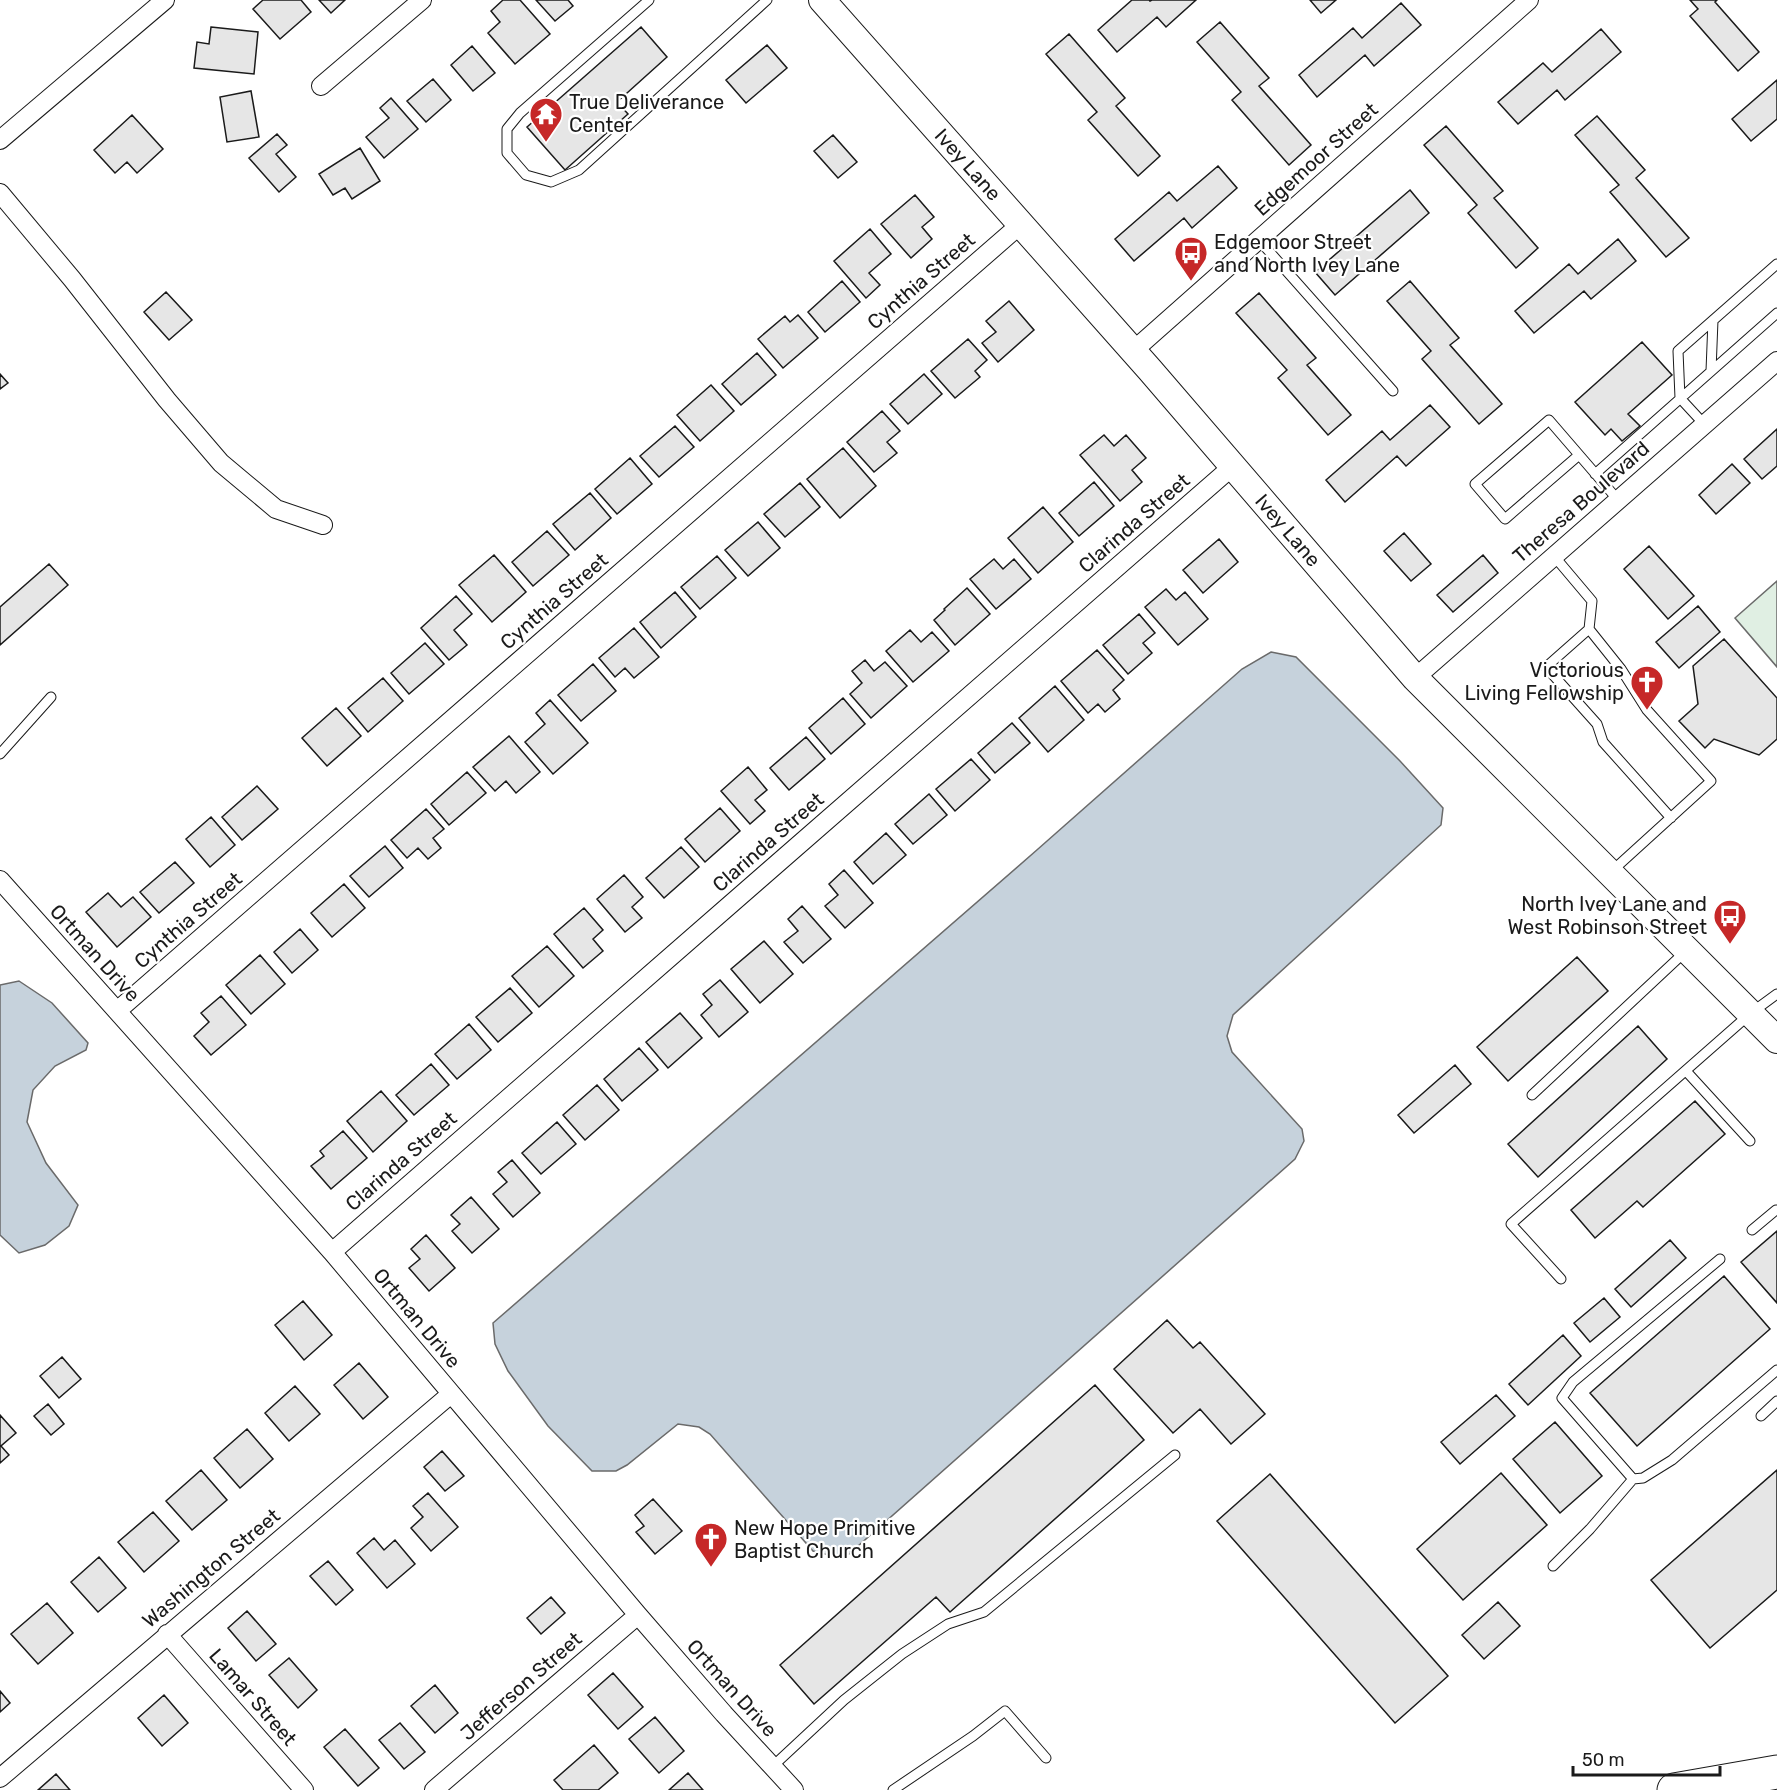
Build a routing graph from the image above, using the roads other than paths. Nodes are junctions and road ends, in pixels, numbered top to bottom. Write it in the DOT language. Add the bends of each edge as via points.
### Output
graph roads {
  1 [pos="165,0"];
  2 [pos="422,0"];
  3 [pos="649,0"];
  4 [pos="767,0"];
  5 [pos="822,0"];
  6 [pos="1529,0"];
  7 [pos="321,86"];
  8 [pos="0,140"];
  9 [pos="0,194"];
  10 [pos="1021,224"];
  11 [pos="1259,240"];
  12 [pos="1777,264"];
  13 [pos="1777,313"];
  14 [pos="1713,320"];
  15 [pos="1133,351"];
  16 [pos="1777,361"];
  17 [pos="1712,371"];
  18 [pos="1393,391"];
  19 [pos="1680,398"];
  20 [pos="1704,424"];
  21 [pos="1579,455"];
  22 [pos="1233,466"];
  23 [pos="1595,474"];
  24 [pos="1618,500"];
  25 [pos="323,525"];
  26 [pos="1554,556"];
  27 [pos="1589,629"];
  28 [pos="1415,678"];
  29 [pos="51,698"];
  30 [pos="0,754"];
  31 [pos="1671,818"];
  32 [pos="1610,873"];
  33 [pos="0,880"];
  34 [pos="1688,950"];
  35 [pos="1777,994"];
  36 [pos="117,1011"];
  37 [pos="1751,1013"];
  38 [pos="1777,1040"];
  39 [pos="1686,1071"];
  40 [pos="1532,1095"];
  41 [pos="1750,1142"];
  42 [pos="1776,1210"];
  43 [pos="1752,1230"];
  44 [pos="332,1252"];
  45 [pos="1720,1258"];
  46 [pos="1561,1279"];
  47 [pos="1777,1370"];
  48 [pos="451,1394"];
  49 [pos="1777,1401"];
  50 [pos="1761,1416"];
  51 [pos="1175,1455"];
  52 [pos="1633,1479"];
  53 [pos="1553,1566"];
  54 [pos="638,1615"];
  55 [pos="167,1634"];
  56 [pos="1046,1758"];
  57 [pos="772,1767"];
  58 [pos="1777,1772"];
  59 [pos="0,1778"];
  60 [pos="304,1790"];
  61 [pos="434,1790"];
  62 [pos="794,1790"];
  63 [pos="892,1790"];
  64 [pos="1674,1790"];
  1 -- 8 [label="street"];
  2 -- 7 [label="street"];
  3 -- 4 [label="lane" via="520,113 507,129 507,153 526,175 551,182 579,170"];
  5 -- 10 [label="street, Ivey Lane"];
  6 -- 11 [label="street, Edgemoor Street"];
  9 -- 25 [label="street" via="221,463 276,509"];
  10 -- 15 [label="street, Ivey Lane"];
  10 -- 36 [label="street, Cynthia Street"];
  11 -- 15 [label="street, Edgemoor Street"];
  11 -- 18 [label="lane"];
  12 -- 14 [label="lane"];
  13 -- 17 [label="lane"];
  14 -- 17 [label="lane"];
  14 -- 19 [label="lane" via="1678,351"];
  15 -- 22 [label="street, Ivey Lane"];
  16 -- 20 [label="street, Theresa Boulevard"];
  17 -- 19 [label="lane"];
  19 -- 20 [label="lane"];
  19 -- 23 [label="lane"];
  20 -- 24 [label="street, Theresa Boulevard"];
  21 -- 21 [label="lane" via="1549,420 1475,484 1505,519"];
  21 -- 23 [label="lane"];
  22 -- 28 [label="street, Ivey Lane"];
  22 -- 44 [label="street, Clarinda Street"];
  23 -- 24 [label="lane"];
  24 -- 26 [label="street, Theresa Boulevard"];
  26 -- 27 [label="lane" via="1592,601"];
  26 -- 28 [label="street, Theresa Boulevard"];
  27 -- 31 [label="lane" via="1647,710 1711,782"];
  27 -- 31 [label="lane" via="1546,667 1597,724 1603,742"];
  28 -- 32 [label="street, Ivey Lane"];
  29 -- 30 [label="lane"];
  31 -- 32 [label="lane"];
  32 -- 34 [label="street, Ivey Lane"];
  33 -- 36 [label="street, Ortman Drive"];
  34 -- 37 [label="street, Ivey Lane"];
  34 -- 40 [label="lane"];
  35 -- 37 [label="lane"];
  36 -- 44 [label="street, Ortman Drive"];
  37 -- 38 [label="street, Ivey Lane"];
  37 -- 39 [label="lane"];
  39 -- 41 [label="lane"];
  39 -- 46 [label="lane" via="1511,1224"];
  42 -- 43 [label="lane"];
  44 -- 48 [label="street, Ortman Drive"];
  45 -- 52 [label="lane" via="1574,1382 1562,1398"];
  47 -- 52 [label="lane" via="1672,1460 1643,1478"];
  48 -- 54 [label="street, Ortman Drive"];
  48 -- 55 [label="street, Washington Street"];
  49 -- 50 [label="lane"];
  51 -- 57 [label="lane" via="984,1612 948,1624 902,1654 844,1700"];
  52 -- 53 [label="lane"];
  54 -- 57 [label="street, Ortman Drive"];
  54 -- 61 [label="street, Jefferson Street"];
  55 -- 59 [label="street, Washington Street"];
  55 -- 60 [label="street, Lamar Street"];
  56 -- 63 [label="lane" via="1005,1711"];
  57 -- 62 [label="street, Ortman Drive"];
  58 -- 64 [label="highway"];
}
